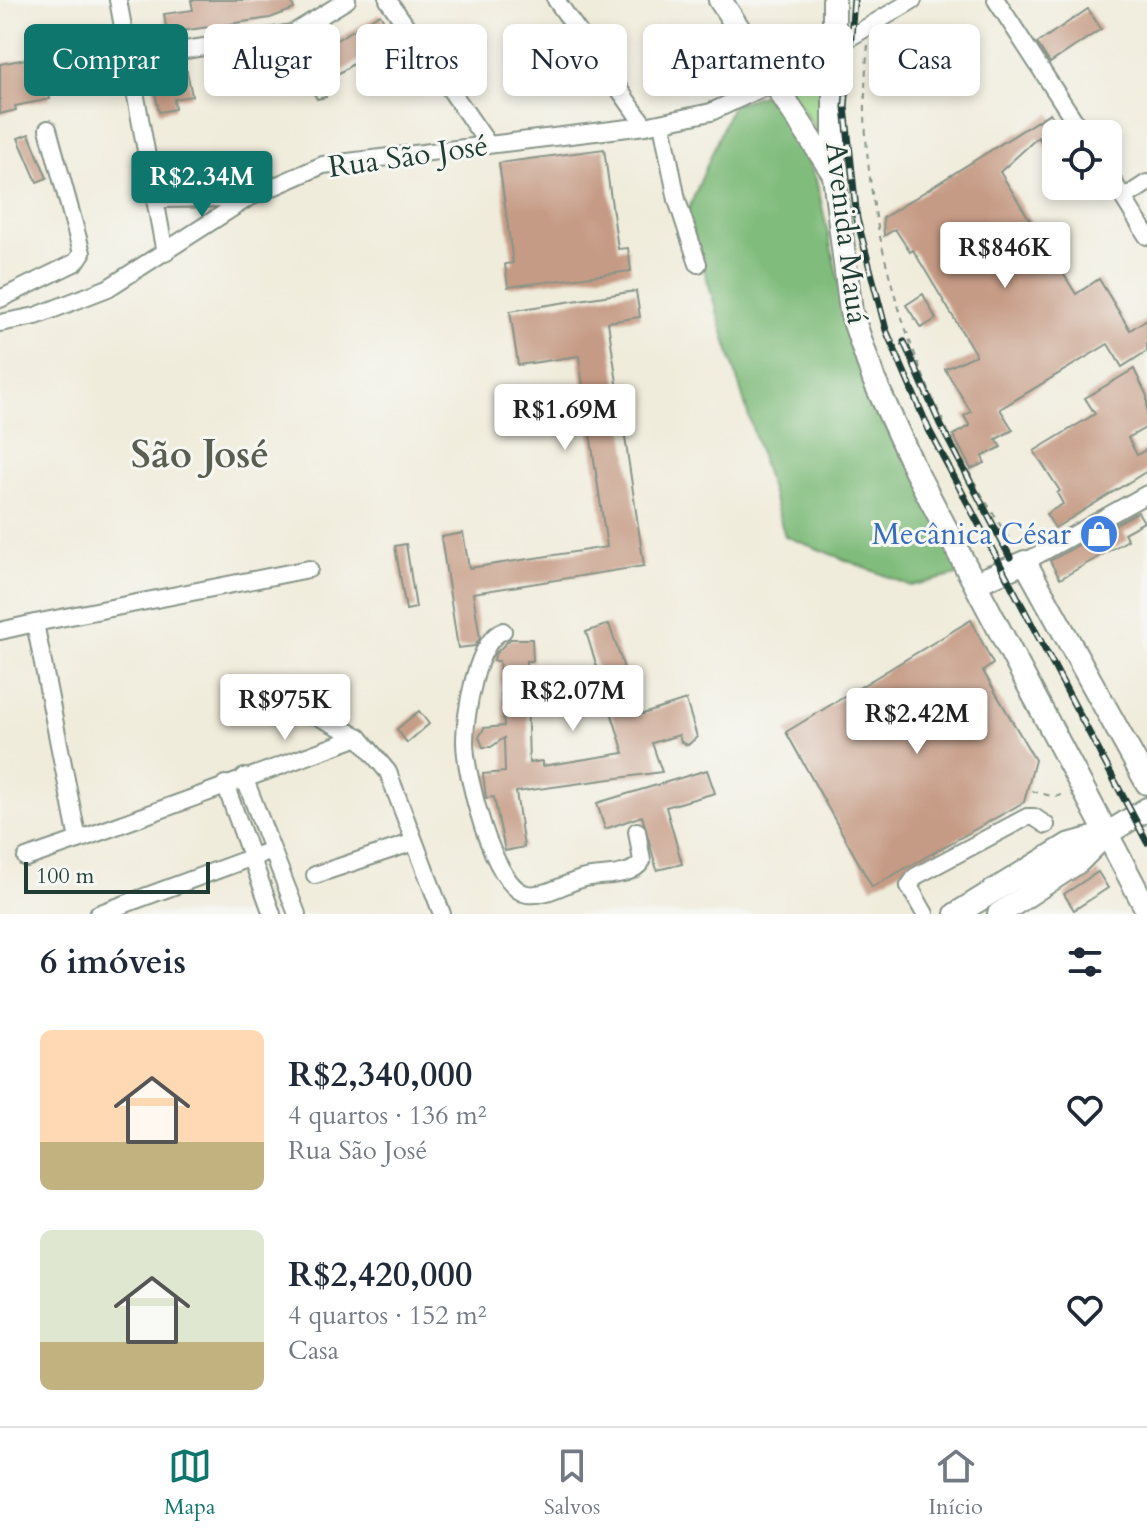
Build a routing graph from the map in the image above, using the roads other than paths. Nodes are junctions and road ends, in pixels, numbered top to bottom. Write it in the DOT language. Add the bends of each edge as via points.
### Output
graph roads {
  1 [pos="118,0"];
  2 [pos="347,0"];
  3 [pos="388,0"];
  4 [pos="556,0"];
  5 [pos="720,0"];
  6 [pos="834,0"];
  7 [pos="913,0"];
  8 [pos="996,0"];
  9 [pos="122,24"];
  10 [pos="736,24"];
  11 [pos="835,24"];
  12 [pos="853,35"];
  13 [pos="188,50"];
  14 [pos="135,96"];
  15 [pos="745,96"];
  16 [pos="784,96"];
  17 [pos="835,96"];
  18 [pos="1074,120"];
  19 [pos="662,123"];
  20 [pos="645,126"];
  21 [pos="48,129"];
  22 [pos="488,144"];
  23 [pos="834,175"];
  24 [pos="1147,183"];
  25 [pos="1122,195"];
  26 [pos="248,198"];
  27 [pos="1124,198"];
  28 [pos="156,199"];
  29 [pos="1147,236"];
  30 [pos="165,253"];
  31 [pos="698,264"];
  32 [pos="0,299"];
  33 [pos="0,323"];
  34 [pos="1146,498"];
  35 [pos="1025,562"];
  36 [pos="309,569"];
  37 [pos="976,583"];
  38 [pos="35,623"];
  39 [pos="0,631"];
  40 [pos="503,631"];
  41 [pos="235,702"];
  42 [pos="359,737"];
  43 [pos="244,777"];
  44 [pos="1147,783"];
  45 [pos="225,784"];
  46 [pos="1147,809"];
  47 [pos="262,824"];
  48 [pos="1046,825"];
  49 [pos="242,831"];
  50 [pos="637,831"];
  51 [pos="1105,835"];
  52 [pos="78,840"];
  53 [pos="414,842"];
  54 [pos="272,850"];
  55 [pos="26,858"];
  56 [pos="252,858"];
  57 [pos="315,875"];
  58 [pos="1147,910"];
  59 [pos="98,914"];
  60 [pos="272,914"];
  61 [pos="297,914"];
  62 [pos="442,914"];
  63 [pos="925,914"];
  64 [pos="956,914"];
  65 [pos="999,914"];
  1 -- 9 [label="street"];
  2 -- 13 [label="street" via="293,33"];
  3 -- 22 [label="street"];
  4 -- 20 [label="street"];
  5 -- 10 [label="main road"];
  6 -- 11 [label="main road, Avenida Mauá"];
  7 -- 12 [label="street, Rua São José"];
  8 -- 18 [label="street"];
  14 -- 28 [label="street"];
  15 -- 19 [label="street, Rua São José" via="711,112"];
  16 -- 23 [label="main road"];
  17 -- 23 [label="main road, Avenida Mauá"];
  19 -- 20 [label="street, Rua São José"];
  19 -- 31 [label="street" via="677,200"];
  20 -- 22 [label="street, Rua São José"];
  21 -- 32 [label="street" via="82,253 76,262"];
  22 -- 26 [label="street, Rua São José" via="323,165"];
  23 -- 37 [label="main road, Avenida Mauá" via="851,312 915,470"];
  24 -- 27 [label="street"];
  25 -- 27 [label="street"];
  26 -- 28 [label="street"];
  26 -- 30 [label="street, Rua São José"];
  27 -- 29 [label="street"];
  28 -- 30 [label="street"];
  30 -- 33 [label="street, Rua São José" via="108,288 36,316"];
  34 -- 35 [label="street"];
  35 -- 37 [label="main road"];
  35 -- 44 [label="main road"];
  36 -- 38 [label="street"];
  37 -- 51 [label="main road, Avenida Mauá"];
  38 -- 39 [label="street"];
  38 -- 52 [label="street"];
  40 -- 50 [label="street" via="489,640 483,654 465,743 488,836 513,889 539,894 632,870 642,861"];
  41 -- 42 [label="street" via="317,716"];
  42 -- 43 [label="street"];
  42 -- 53 [label="street" via="388,772"];
  43 -- 45 [label="street"];
  43 -- 47 [label="street"];
  45 -- 49 [label="street"];
  45 -- 52 [label="street"];
  46 -- 51 [label="main road"];
  47 -- 49 [label="street"];
  47 -- 54 [label="street"];
  48 -- 63 [label="street" via="1027,817 916,876 909,886"];
  49 -- 56 [label="street"];
  51 -- 58 [label="main road, Avenida Mauá"];
  51 -- 64 [label="main road" via="1068,845"];
  51 -- 65 [label="main road" via="1078,862"];
  52 -- 55 [label="street"];
  53 -- 57 [label="street"];
  53 -- 62 [label="street"];
  54 -- 56 [label="street"];
  54 -- 61 [label="street"];
  56 -- 59 [label="street"];
  56 -- 60 [label="street"];
}
